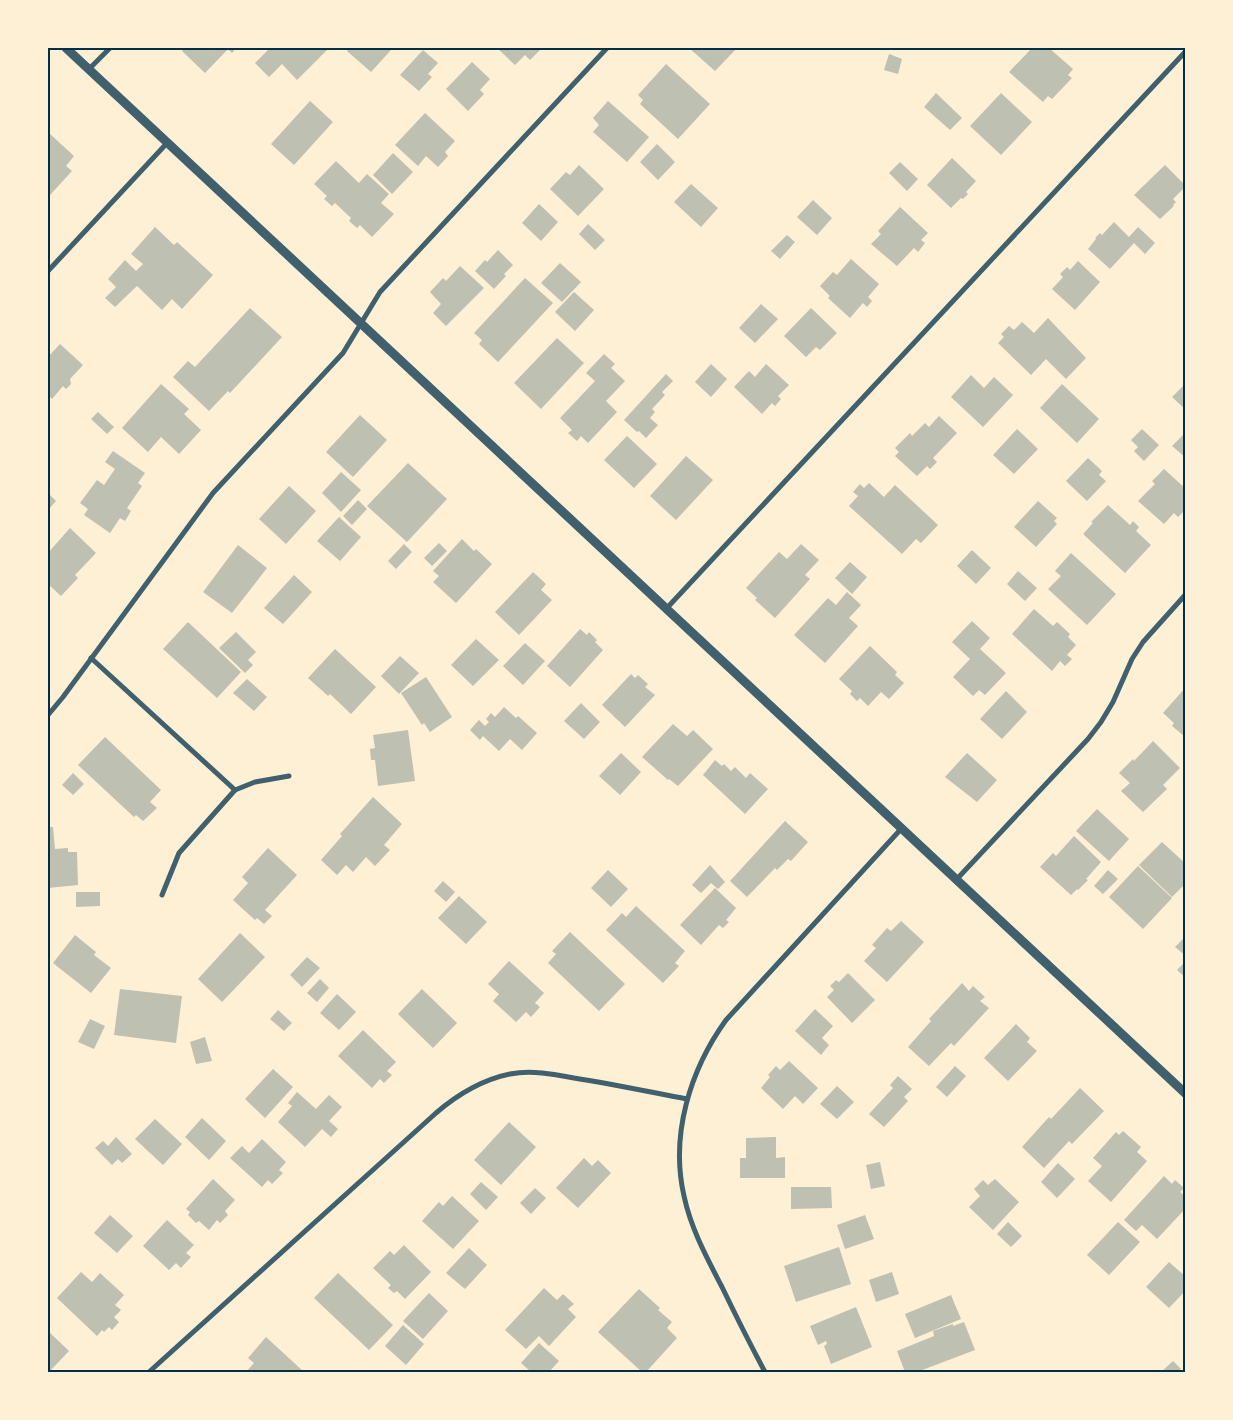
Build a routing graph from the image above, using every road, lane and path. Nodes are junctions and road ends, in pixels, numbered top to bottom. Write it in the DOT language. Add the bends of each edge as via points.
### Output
graph roads {
  1 [pos="66,48"];
  2 [pos="110,48"];
  3 [pos="607,48"];
  4 [pos="1186,51"];
  5 [pos="89,69"];
  6 [pos="168,142"];
  7 [pos="48,272"];
  8 [pos="361,323"];
  9 [pos="1186,594"];
  10 [pos="666,609"];
  11 [pos="91,658"];
  12 [pos="48,714"];
  13 [pos="290,776"];
  14 [pos="235,790"];
  15 [pos="901,829"];
  16 [pos="956,880"];
  17 [pos="162,895"];
  18 [pos="1186,1094"];
  19 [pos="687,1099"];
  20 [pos="149,1372"];
  21 [pos="765,1372"];
  1 -- 5 [label="street"];
  2 -- 5 [label="street"];
  3 -- 8 [label="street" via="380,292"];
  4 -- 10 [label="street"];
  5 -- 6 [label="street"];
  6 -- 7 [label="street"];
  6 -- 8 [label="street"];
  8 -- 10 [label="street"];
  8 -- 11 [label="street" via="343,353 209,498"];
  9 -- 16 [label="street" via="1143,642 1109,709 1088,739"];
  10 -- 15 [label="street"];
  11 -- 12 [label="street"];
  11 -- 14 [label="street"];
  13 -- 14 [label="street" via="255,782"];
  14 -- 17 [label="street" via="179,853"];
  15 -- 16 [label="street"];
  15 -- 19 [label="street" via="726,1020 707,1050"];
  16 -- 18 [label="street"];
  19 -- 20 [label="street" via="538,1073 511,1074 478,1085 442,1108"];
  19 -- 21 [label="street" via="679,1157 688,1213"];
}
